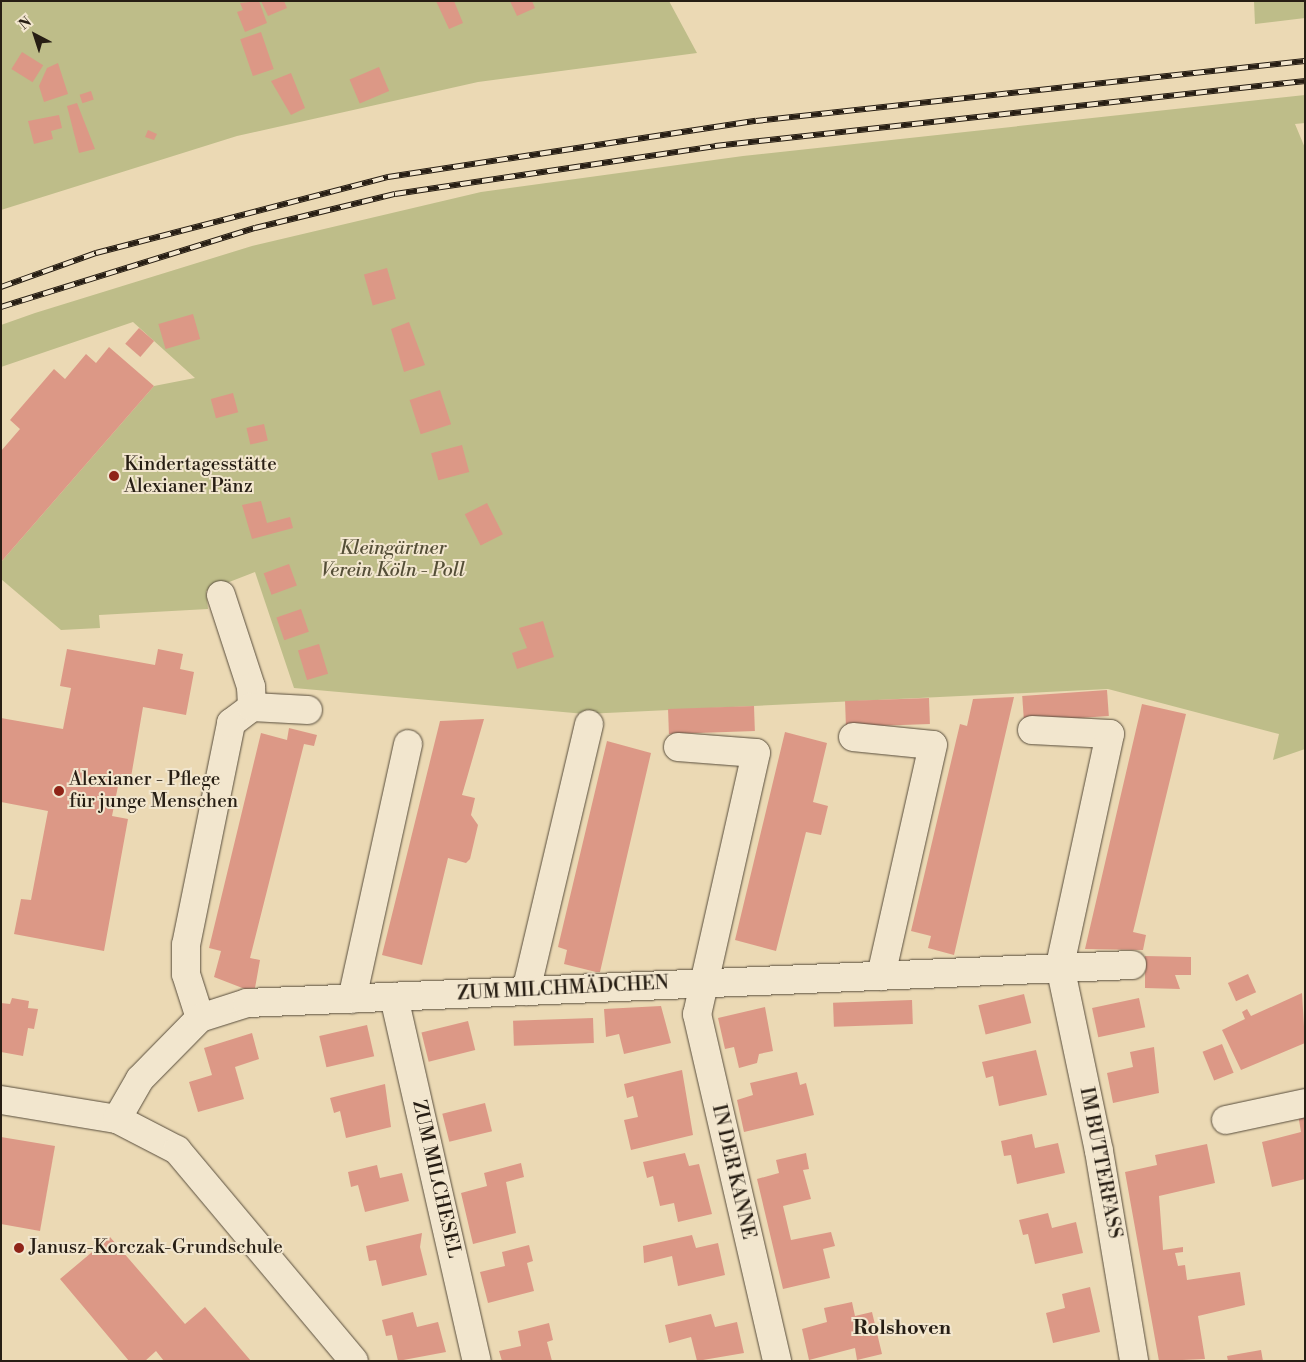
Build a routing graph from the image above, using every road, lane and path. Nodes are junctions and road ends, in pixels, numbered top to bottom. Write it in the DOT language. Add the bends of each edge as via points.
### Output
graph roads {
  1 [pos="222,595"];
  2 [pos="252,708"];
  3 [pos="308,710"];
  4 [pos="589,724"];
  5 [pos="1032,730"];
  6 [pos="853,737"];
  7 [pos="408,744"];
  8 [pos="678,746"];
  9 [pos="1132,965"];
  10 [pos="1060,966"];
  11 [pos="881,976"];
  12 [pos="702,982"];
  13 [pos="526,991"];
  14 [pos="394,997"];
  15 [pos="352,999"];
  16 [pos="200,1018"];
  17 [pos="1,1100"];
  18 [pos="1305,1103"];
  19 [pos="117,1119"];
  20 [pos="1226,1120"];
  21 [pos="354,1361"];
  22 [pos="477,1361"];
  23 [pos="777,1361"];
  24 [pos="1134,1361"];
  1 -- 2 [label="street" via="251,687"];
  2 -- 3 [label="street"];
  2 -- 16 [label="street" via="231,723 186,945 186,974"];
  4 -- 13 [label="street"];
  5 -- 10 [label="street" via="1110,734"];
  6 -- 11 [label="street" via="933,745"];
  7 -- 15 [label="street"];
  8 -- 12 [label="street, IN DER KANNE" via="756,753"];
  9 -- 10 [label="street, ZUM MILCHMÄDCHEN"];
  10 -- 11 [label="street, ZUM MILCHMÄDCHEN"];
  10 -- 24 [label="street, IM BUTTERFASS" via="1099,1151"];
  11 -- 12 [label="street, ZUM MILCHMÄDCHEN"];
  12 -- 13 [label="street, ZUM MILCHMÄDCHEN"];
  12 -- 23 [label="street, IN DER KANNE" via="697,1014"];
  13 -- 14 [label="street, ZUM MILCHMÄDCHEN"];
  14 -- 15 [label="street, ZUM MILCHMÄDCHEN"];
  14 -- 22 [label="street, ZUM MILCHESEL"];
  15 -- 16 [label="street, ZUM MILCHMÄDCHEN" via="247,1003"];
  16 -- 19 [label="street, ZUM MILCHMÄDCHEN" via="140,1079"];
  17 -- 19 [label="street"];
  18 -- 20 [label="street"];
  19 -- 21 [label="street" via="176,1150"];
}
